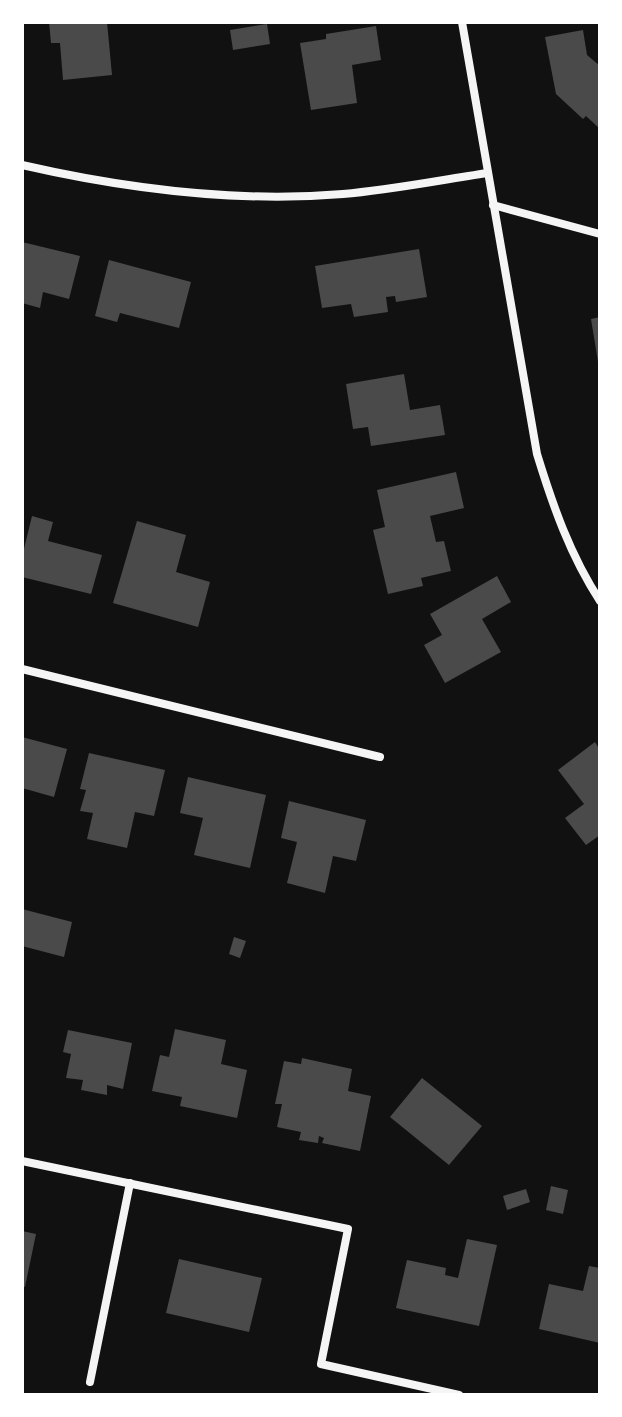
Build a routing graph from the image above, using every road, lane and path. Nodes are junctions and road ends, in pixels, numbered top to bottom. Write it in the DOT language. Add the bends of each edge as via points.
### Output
graph roads {
  1 [pos="462,22"];
  2 [pos="22,165"];
  3 [pos="488,173"];
  4 [pos="493,205"];
  5 [pos="600,234"];
  6 [pos="600,601"];
  7 [pos="22,669"];
  8 [pos="380,757"];
  9 [pos="22,1161"];
  10 [pos="130,1183"];
  11 [pos="90,1382"];
  12 [pos="459,1395"];
  1 -- 3 [label="street"];
  2 -- 3 [label="street" via="93,182 192,194 291,197"];
  3 -- 4 [label="street"];
  4 -- 5 [label="street"];
  4 -- 6 [label="street" via="537,454 558,521"];
  7 -- 8 [label="street"];
  9 -- 10 [label="street"];
  10 -- 11 [label="street"];
  10 -- 12 [label="street" via="348,1229 321,1364"];
}
